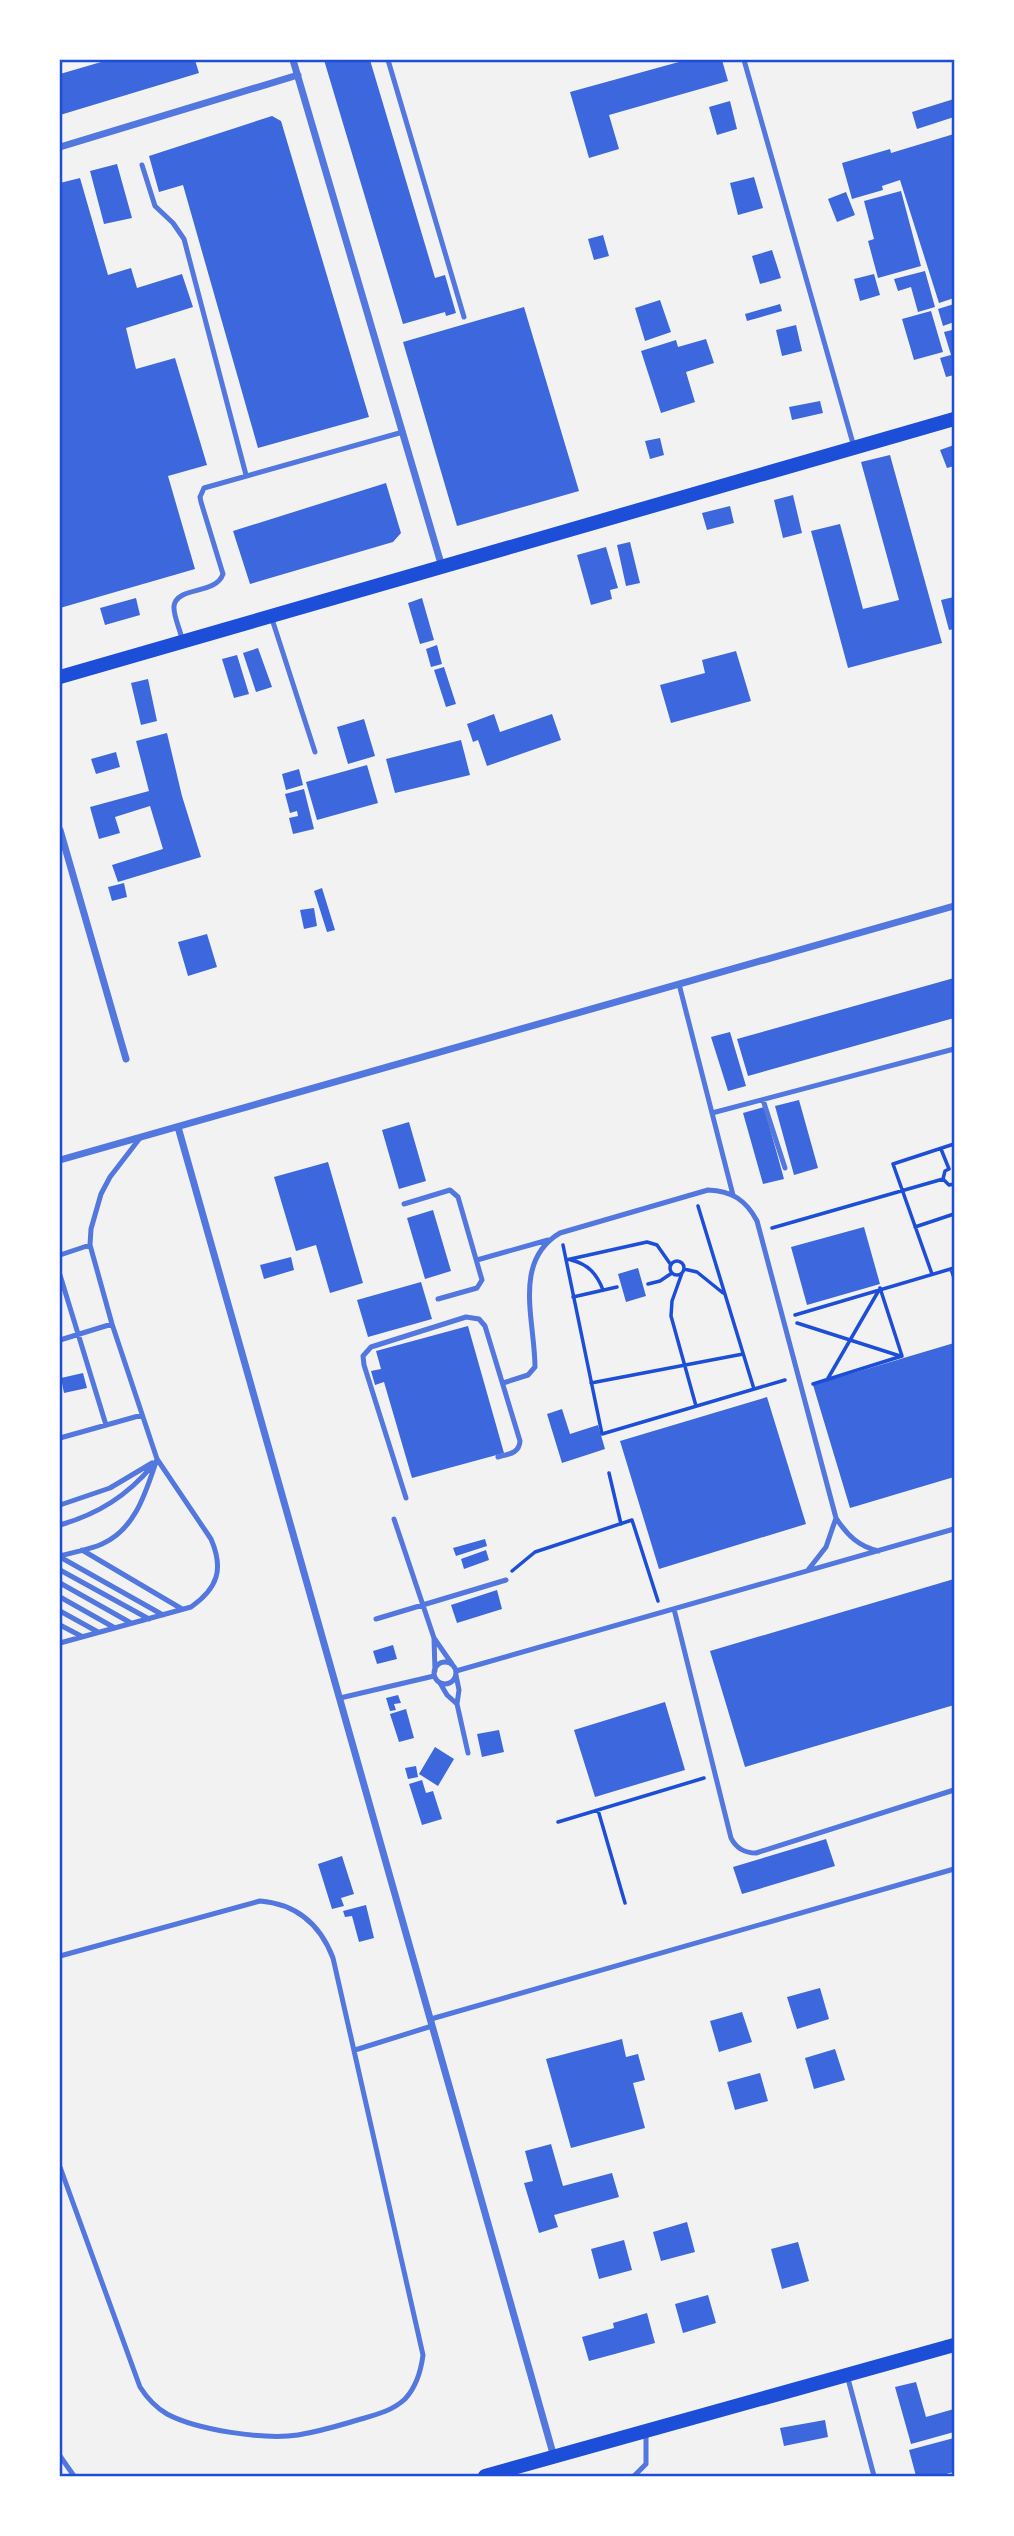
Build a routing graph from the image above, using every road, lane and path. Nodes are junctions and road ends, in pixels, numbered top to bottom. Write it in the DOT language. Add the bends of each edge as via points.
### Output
graph roads {
  1 [pos="293,60"];
  2 [pos="388,60"];
  3 [pos="744,60"];
  4 [pos="298,75"];
  5 [pos="60,147"];
  6 [pos="142,165"];
  7 [pos="464,317"];
  8 [pos="954,419"];
  9 [pos="402,432"];
  10 [pos="855,448"];
  11 [pos="246,475"];
  12 [pos="442,567"];
  13 [pos="271,616"];
  14 [pos="183,642"];
  15 [pos="60,677"];
  16 [pos="315,752"];
  17 [pos="60,830"];
  18 [pos="954,906"];
  19 [pos="679,984"];
  20 [pos="954,1049"];
  21 [pos="126,1059"];
  22 [pos="763,1100"];
  23 [pos="712,1113"];
  24 [pos="178,1127"];
  25 [pos="141,1137"];
  26 [pos="954,1144"];
  27 [pos="941,1149"];
  28 [pos="60,1160"];
  29 [pos="785,1168"];
  30 [pos="952,1170"];
  31 [pos="943,1179"];
  32 [pos="954,1186"];
  33 [pos="903,1191"];
  34 [pos="694,1194"];
  35 [pos="733,1195"];
  36 [pos="404,1204"];
  37 [pos="954,1214"];
  38 [pos="915,1227"];
  39 [pos="760,1231"];
  40 [pos="560,1233"];
  41 [pos="548,1240"];
  42 [pos="90,1245"];
  43 [pos="60,1255"];
  44 [pos="477,1260"];
  45 [pos="566,1260"];
  46 [pos="671,1265"];
  47 [pos="953,1268"];
  48 [pos="683,1271"];
  49 [pos="672,1273"];
  50 [pos="932,1274"];
  51 [pos="60,1275"];
  52 [pos="954,1278"];
  53 [pos="648,1284"];
  54 [pos="617,1287"];
  55 [pos="880,1288"];
  56 [pos="603,1290"];
  57 [pos="724,1294"];
  58 [pos="573,1297"];
  59 [pos="438,1299"];
  60 [pos="783,1319"];
  61 [pos="112,1324"];
  62 [pos="79,1334"];
  63 [pos="852,1339"];
  64 [pos="60,1340"];
  65 [pos="743,1354"];
  66 [pos="902,1356"];
  67 [pos="685,1365"];
  68 [pos="798,1376"];
  69 [pos="827,1380"];
  70 [pos="503,1383"];
  71 [pos="591,1383"];
  72 [pos="801,1388"];
  73 [pos="754,1389"];
  74 [pos="696,1406"];
  75 [pos="142,1415"];
  76 [pos="106,1425"];
  77 [pos="60,1438"];
  78 [pos="498,1457"];
  79 [pos="157,1460"];
  80 [pos="609,1473"];
  81 [pos="406,1498"];
  82 [pos="60,1505"];
  83 [pos="836,1518"];
  84 [pos="394,1519"];
  85 [pos="621,1524"];
  86 [pos="60,1525"];
  87 [pos="954,1529"];
  88 [pos="82,1550"];
  89 [pos="879,1551"];
  90 [pos="60,1557"];
  91 [pos="60,1570"];
  92 [pos="806,1572"];
  93 [pos="506,1580"];
  94 [pos="60,1583"];
  95 [pos="60,1597"];
  96 [pos="423,1605"];
  97 [pos="182,1609"];
  98 [pos="674,1609"];
  99 [pos="60,1611"];
  100 [pos="661,1613"];
  101 [pos="163,1615"];
  102 [pos="149,1619"];
  103 [pos="376,1619"];
  104 [pos="131,1623"];
  105 [pos="60,1625"];
  106 [pos="115,1628"];
  107 [pos="98,1632"];
  108 [pos="82,1637"];
  109 [pos="434,1638"];
  110 [pos="61,1641"];
  111 [pos="455,1671"];
  112 [pos="434,1674"];
  113 [pos="440,1683"];
  114 [pos="340,1698"];
  115 [pos="457,1704"];
  116 [pos="468,1753"];
  117 [pos="716,1775"];
  118 [pos="954,1790"];
  119 [pos="598,1810"];
  120 [pos="558,1822"];
  121 [pos="954,1869"];
  122 [pos="625,1903"];
  123 [pos="60,1956"];
  124 [pos="432,2023"];
  125 [pos="355,2050"];
  126 [pos="60,2167"];
  127 [pos="954,2345"];
  128 [pos="847,2375"];
  129 [pos="646,2431"];
  130 [pos="60,2456"];
  131 [pos="554,2457"];
  132 [pos="74,2476"];
  133 [pos="485,2476"];
  134 [pos="635,2476"];
  135 [pos="874,2476"];
  1 -- 4 [label="street"];
  2 -- 7 [label="lane"];
  3 -- 10 [label="lane"];
  4 -- 5 [label="street"];
  4 -- 9 [label="street"];
  6 -- 11 [label="lane" via="155,206 184,239"];
  8 -- 10 [label="main road"];
  9 -- 11 [label="lane"];
  9 -- 12 [label="street"];
  10 -- 12 [label="main road"];
  11 -- 14 [label="lane" via="201,492 223,574 214,585 176,601"];
  12 -- 13 [label="main road"];
  13 -- 14 [label="main road"];
  13 -- 16 [label="lane"];
  14 -- 15 [label="main road"];
  17 -- 21 [label="street"];
  18 -- 19 [label="street"];
  19 -- 23 [label="lane"];
  19 -- 24 [label="street"];
  20 -- 22 [label="lane"];
  22 -- 23 [label="lane"];
  22 -- 29 [label="lane"];
  23 -- 35 [label="lane"];
  24 -- 25 [label="street"];
  24 -- 114 [label="street"];
  25 -- 28 [label="street"];
  25 -- 42 [label="lane" via="101,1194"];
  26 -- 27 [label="path"];
  27 -- 30 [label="path"];
  27 -- 33 [label="path" via="893,1164"];
  30 -- 31 [label="path" via="945,1171"];
  31 -- 32 [label="path"];
  31 -- 33 [label="path"];
  33 -- 38 [label="path"];
  33 -- 39 [label="path"];
  34 -- 35 [label="lane" via="708,1190"];
  34 -- 40 [label="lane"];
  34 -- 57 [label="path"];
  35 -- 39 [label="lane" via="751,1210"];
  36 -- 44 [label="lane" via="454,1191"];
  37 -- 38 [label="path"];
  38 -- 50 [label="path"];
  39 -- 60 [label="lane"];
  40 -- 41 [label="lane"];
  40 -- 45 [label="path"];
  41 -- 44 [label="lane"];
  41 -- 70 [label="lane" via="534,1259 530,1277 535,1367 528,1375"];
  42 -- 43 [label="lane"];
  42 -- 61 [label="lane"];
  44 -- 59 [label="lane" via="480,1284"];
  45 -- 46 [label="path" via="647,1242 657,1245"];
  45 -- 56 [label="path" via="589,1268"];
  45 -- 58 [label="path"];
  46 -- 48 [label="path" via="677,1261"];
  46 -- 49 [label="path"];
  47 -- 50 [label="path"];
  47 -- 52 [label="path"];
  48 -- 49 [label="path"];
  48 -- 57 [label="path" via="697,1272"];
  48 -- 67 [label="path" via="670,1308"];
  49 -- 53 [label="path"];
  50 -- 55 [label="path"];
  51 -- 62 [label="lane"];
  54 -- 56 [label="path"];
  55 -- 60 [label="path"];
  55 -- 63 [label="path"];
  55 -- 66 [label="path"];
  56 -- 58 [label="path"];
  57 -- 65 [label="path"];
  58 -- 71 [label="path"];
  60 -- 63 [label="path"];
  60 -- 68 [label="lane"];
  61 -- 62 [label="lane"];
  61 -- 75 [label="lane"];
  62 -- 64 [label="lane"];
  62 -- 76 [label="lane"];
  63 -- 66 [label="path"];
  63 -- 69 [label="path"];
  65 -- 67 [label="path"];
  65 -- 73 [label="path"];
  66 -- 69 [label="path"];
  67 -- 71 [label="path"];
  67 -- 74 [label="path"];
  68 -- 72 [label="lane"];
  68 -- 73 [label="path"];
  69 -- 72 [label="path"];
  70 -- 78 [label="lane" via="520,1441 514,1452"];
  70 -- 81 [label="lane" via="485,1326 475,1317 367,1349 364,1365"];
  71 -- 74 [label="path" via="602,1434"];
  72 -- 83 [label="lane"];
  73 -- 74 [label="path"];
  75 -- 76 [label="lane"];
  75 -- 79 [label="lane"];
  76 -- 77 [label="lane"];
  79 -- 82 [label="lane" via="110,1488"];
  79 -- 86 [label="lane" via="112,1504"];
  79 -- 88 [label="lane" via="143,1499 126,1525 102,1544"];
  79 -- 97 [label="lane" via="218,1554 214,1585 204,1598"];
  80 -- 85 [label="path"];
  83 -- 89 [label="lane" via="853,1539"];
  83 -- 92 [label="lane" via="826,1547"];
  84 -- 96 [label="lane"];
  85 -- 93 [label="path" via="534,1552"];
  85 -- 100 [label="path" via="632,1520"];
  87 -- 89 [label="lane"];
  88 -- 90 [label="lane"];
  88 -- 97 [label="lane"];
  89 -- 92 [label="lane"];
  90 -- 101 [label="lane"];
  91 -- 102 [label="lane"];
  92 -- 98 [label="lane"];
  93 -- 96 [label="lane"];
  94 -- 104 [label="lane"];
  95 -- 106 [label="lane"];
  96 -- 103 [label="lane"];
  96 -- 109 [label="lane"];
  97 -- 101 [label="lane"];
  98 -- 100 [label="lane"];
  98 -- 117 [label="lane"];
  99 -- 107 [label="lane"];
  100 -- 111 [label="lane"];
  101 -- 102 [label="lane"];
  102 -- 104 [label="lane"];
  104 -- 106 [label="lane"];
  105 -- 108 [label="lane"];
  106 -- 107 [label="lane"];
  107 -- 108 [label="lane"];
  108 -- 110 [label="lane"];
  109 -- 111 [label="lane"];
  109 -- 112 [label="lane"];
  111 -- 112 [label="lane" via="450,1664 440,1663"];
  111 -- 113 [label="lane" via="450,1683"];
  111 -- 115 [label="lane"];
  112 -- 113 [label="lane"];
  112 -- 114 [label="lane"];
  113 -- 115 [label="lane"];
  114 -- 124 [label="street"];
  115 -- 116 [label="lane"];
  117 -- 118 [label="lane" via="731,1838 738,1848 750,1853"];
  117 -- 119 [label="path"];
  119 -- 120 [label="path"];
  119 -- 122 [label="path"];
  121 -- 124 [label="lane"];
  123 -- 125 [label="lane" via="246,1903 288,1906 312,1922 328,1945"];
  124 -- 125 [label="lane"];
  124 -- 131 [label="street"];
  125 -- 126 [label="lane" via="423,2355 415,2385 400,2403 379,2414 299,2435 254,2436 175,2418 155,2406 140,2388"];
  127 -- 128 [label="main road"];
  128 -- 129 [label="main road"];
  128 -- 135 [label="lane"];
  129 -- 131 [label="main road"];
  129 -- 134 [label="lane" via="646,2464"];
  130 -- 132 [label="lane"];
  131 -- 133 [label="main road"];
}
